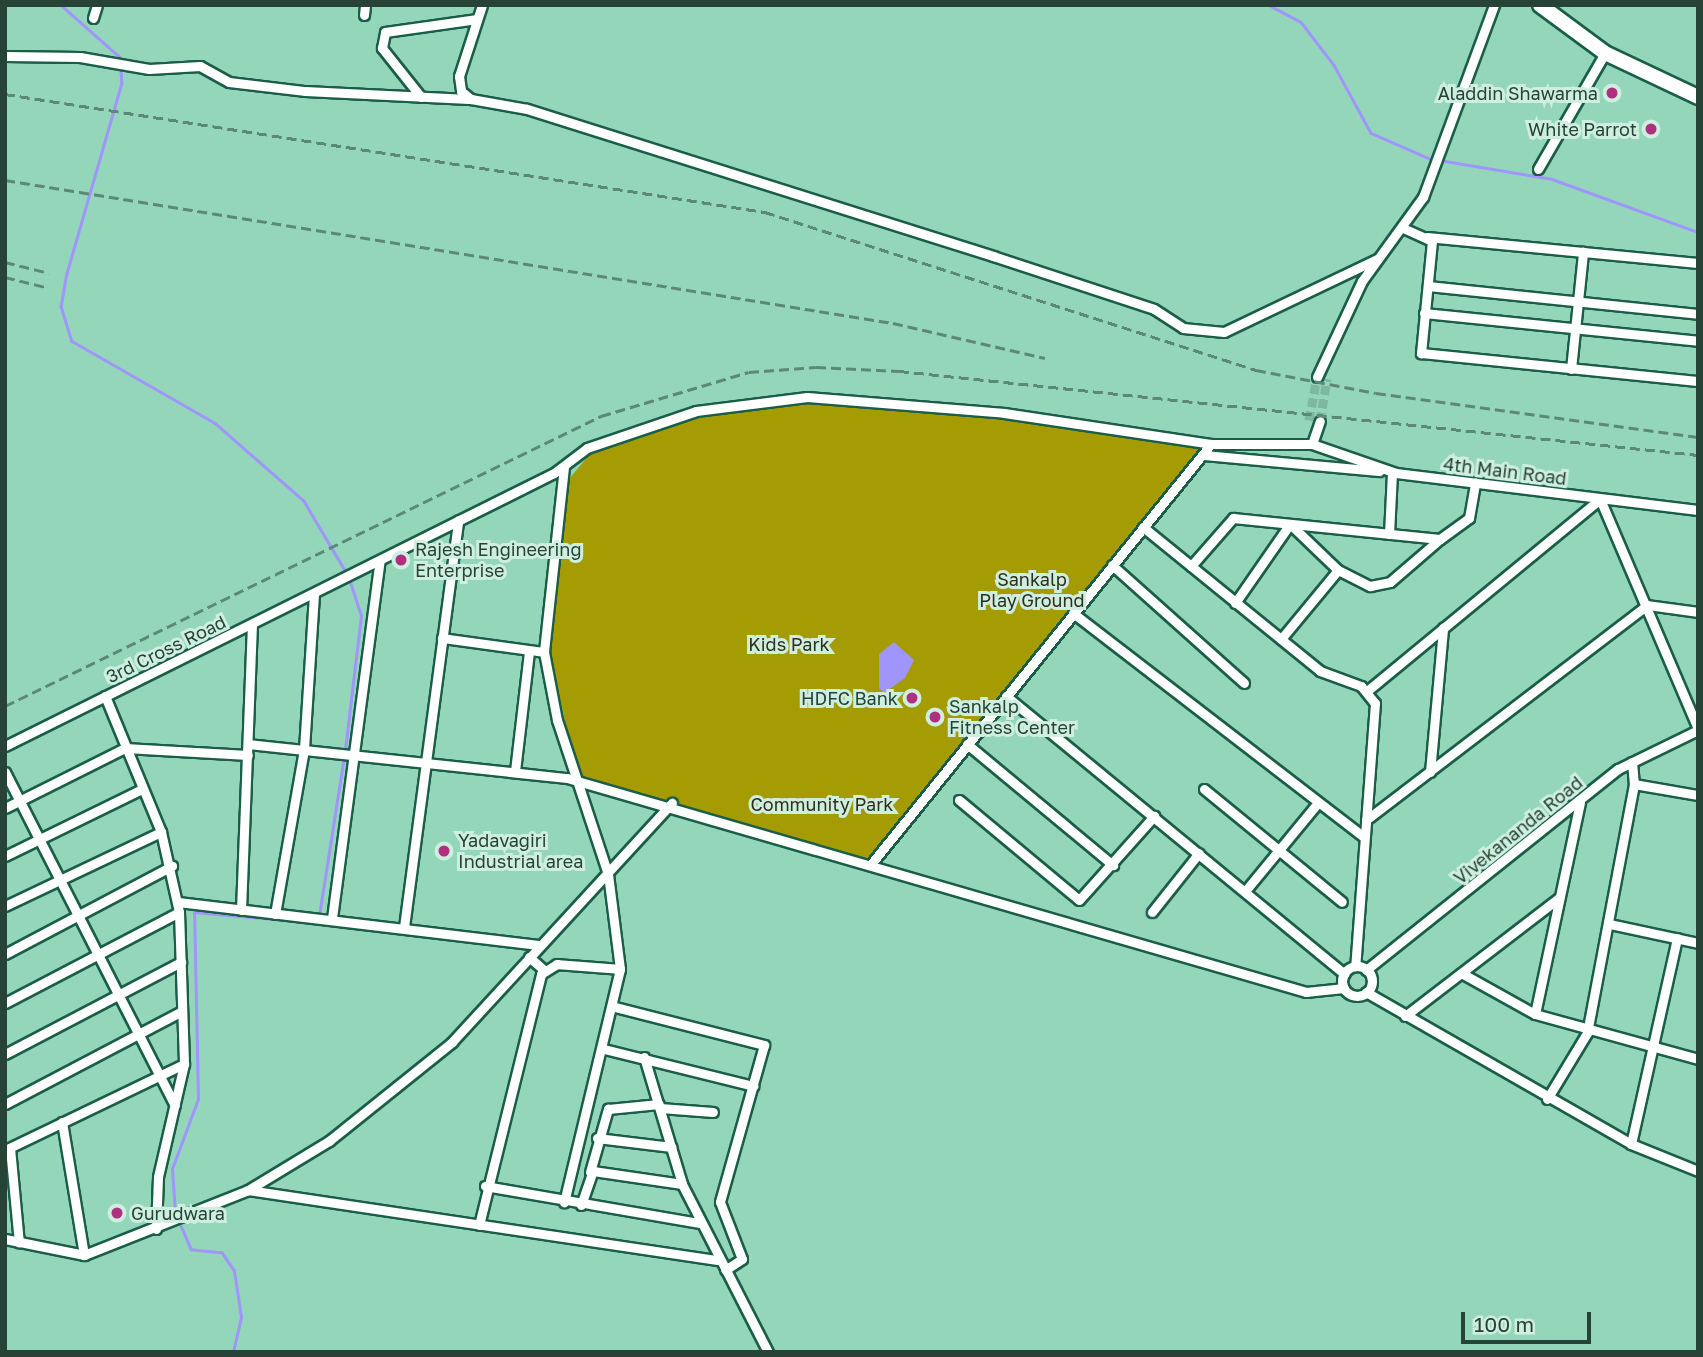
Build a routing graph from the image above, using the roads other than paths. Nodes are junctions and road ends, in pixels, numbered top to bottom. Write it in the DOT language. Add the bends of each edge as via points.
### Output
graph roads {
  1 [pos="97,5"];
  2 [pos="482,5"];
  3 [pos="1493,5"];
  4 [pos="1540,5"];
  5 [pos="93,18"];
  6 [pos="477,19"];
  7 [pos="1605,53"];
  8 [pos="5,56"];
  9 [pos="421,97"];
  10 [pos="1698,97"];
  11 [pos="471,99"];
  12 [pos="1538,169"];
  13 [pos="1403,228"];
  14 [pos="1427,237"];
  15 [pos="1583,252"];
  16 [pos="1377,259"];
  17 [pos="1698,264"];
  18 [pos="1427,286"];
  19 [pos="1578,300"];
  20 [pos="1424,313"];
  21 [pos="1698,314"];
  22 [pos="1576,326"];
  23 [pos="1698,341"];
  24 [pos="1571,369"];
  25 [pos="1322,375"];
  26 [pos="1698,381"];
  27 [pos="1315,422"];
  28 [pos="1211,444"];
  29 [pos="1312,444"];
  30 [pos="1203,455"];
  31 [pos="564,467"];
  32 [pos="1396,473"];
  33 [pos="1475,483"];
  34 [pos="1600,499"];
  35 [pos="1698,510"];
  36 [pos="458,521"];
  37 [pos="1290,524"];
  38 [pos="1143,527"];
  39 [pos="1389,534"];
  40 [pos="1440,539"];
  41 [pos="380,559"];
  42 [pos="1112,565"];
  43 [pos="1191,566"];
  44 [pos="1338,570"];
  45 [pos="314,594"];
  46 [pos="1235,603"];
  47 [pos="1647,605"];
  48 [pos="1698,612"];
  49 [pos="1073,613"];
  50 [pos="251,625"];
  51 [pos="1443,628"];
  52 [pos="442,638"];
  53 [pos="1281,639"];
  54 [pos="529,651"];
  55 [pos="544,652"];
  56 [pos="1244,682"];
  57 [pos="1367,691"];
  58 [pos="105,696"];
  59 [pos="1006,696"];
  60 [pos="1698,730"];
  61 [pos="248,744"];
  62 [pos="967,744"];
  63 [pos="5,746"];
  64 [pos="125,748"];
  65 [pos="304,749"];
  66 [pos="353,753"];
  67 [pos="248,755"];
  68 [pos="426,760"];
  69 [pos="1632,762"];
  70 [pos="515,771"];
  71 [pos="5,772"];
  72 [pos="1430,772"];
  73 [pos="575,780"];
  74 [pos="1634,784"];
  75 [pos="142,789"];
  76 [pos="1204,789"];
  77 [pos="1698,795"];
  78 [pos="959,800"];
  79 [pos="20,801"];
  80 [pos="1580,802"];
  81 [pos="672,803"];
  82 [pos="1316,805"];
  83 [pos="5,808"];
  84 [pos="1154,816"];
  85 [pos="1366,820"];
  86 [pos="161,832"];
  87 [pos="1364,837"];
  88 [pos="39,839"];
  89 [pos="1278,850"];
  90 [pos="1199,853"];
  91 [pos="5,856"];
  92 [pos="871,864"];
  93 [pos="1113,865"];
  94 [pos="172,866"];
  95 [pos="608,874"];
  96 [pos="59,878"];
  97 [pos="1246,890"];
  98 [pos="1559,898"];
  99 [pos="1342,902"];
  100 [pos="5,906"];
  101 [pos="181,906"];
  102 [pos="241,910"];
  103 [pos="1152,912"];
  104 [pos="275,914"];
  105 [pos="78,916"];
  106 [pos="330,917"];
  107 [pos="1610,924"];
  108 [pos="404,927"];
  109 [pos="1677,938"];
  110 [pos="1698,943"];
  111 [pos="538,945"];
  112 [pos="5,954"];
  113 [pos="97,955"];
  114 [pos="529,957"];
  115 [pos="181,961"];
  116 [pos="1355,966"];
  117 [pos="620,969"];
  118 [pos="1366,970"];
  119 [pos="544,971"];
  120 [pos="1344,974"];
  121 [pos="1463,974"];
  122 [pos="1344,988"];
  123 [pos="1366,992"];
  124 [pos="118,995"];
  125 [pos="5,1003"];
  126 [pos="615,1007"];
  127 [pos="182,1011"];
  128 [pos="1535,1014"];
  129 [pos="1405,1016"];
  130 [pos="1587,1033"];
  131 [pos="137,1035"];
  132 [pos="604,1049"];
  133 [pos="1652,1049"];
  134 [pos="5,1054"];
  135 [pos="644,1057"];
  136 [pos="1698,1059"];
  137 [pos="184,1064"];
  138 [pos="157,1076"];
  139 [pos="754,1086"];
  140 [pos="1547,1099"];
  141 [pos="5,1104"];
  142 [pos="175,1105"];
  143 [pos="660,1106"];
  144 [pos="713,1112"];
  145 [pos="62,1122"];
  146 [pos="597,1139"];
  147 [pos="1631,1144"];
  148 [pos="671,1147"];
  149 [pos="8,1149"];
  150 [pos="1697,1169"];
  151 [pos="590,1172"];
  152 [pos="682,1184"];
  153 [pos="485,1186"];
  154 [pos="248,1190"];
  155 [pos="564,1202"];
  156 [pos="581,1205"];
  157 [pos="700,1223"];
  158 [pos="479,1225"];
  159 [pos="156,1229"];
  160 [pos="5,1239"];
  161 [pos="19,1243"];
  162 [pos="84,1255"];
  163 [pos="723,1265"];
  164 [pos="768,1352"];
  1 -- 5 [label="street"];
  2 -- 6 [label="street"];
  3 -- 13 [label="street" via="1431,176"];
  4 -- 7 [label="main road"];
  6 -- 9 [label="street" via="385,32 382,48"];
  6 -- 11 [label="street" via="459,76 461,91"];
  7 -- 10 [label="main road"];
  7 -- 12 [label="street"];
  8 -- 9 [label="street" via="201,66 229,82"];
  9 -- 11 [label="street"];
  11 -- 16 [label="street" via="527,109 993,256 1154,309 1198,331 1224,332"];
  13 -- 14 [label="street"];
  13 -- 16 [label="street"];
  14 -- 15 [label="street"];
  14 -- 18 [label="street" via="1432,249"];
  15 -- 17 [label="street"];
  15 -- 19 [label="street"];
  16 -- 25 [label="street" via="1348,307"];
  18 -- 19 [label="street"];
  18 -- 20 [label="street"];
  19 -- 21 [label="street"];
  19 -- 22 [label="street"];
  20 -- 22 [label="street"];
  20 -- 24 [label="street" via="1419,348 1426,355"];
  22 -- 23 [label="street"];
  22 -- 24 [label="street"];
  24 -- 26 [label="street"];
  27 -- 29 [label="street"];
  28 -- 29 [label="street, 4th Main Road"];
  28 -- 30 [label="street"];
  28 -- 31 [label="street, 4th Main Road" via="1004,413 807,397 696,411 587,448"];
  29 -- 32 [label="street, 4th Main Road"];
  30 -- 32 [label="street"];
  30 -- 38 [label="street"];
  31 -- 36 [label="street, 3rd Cross Road"];
  31 -- 55 [label="street"];
  32 -- 33 [label="street, 4th Main Road"];
  32 -- 39 [label="street"];
  33 -- 34 [label="street, 4th Main Road"];
  33 -- 40 [label="street" via="1469,518"];
  34 -- 35 [label="street, 4th Main Road"];
  34 -- 47 [label="street"];
  34 -- 51 [label="street"];
  36 -- 41 [label="street, 3rd Cross Road"];
  36 -- 52 [label="street"];
  37 -- 39 [label="street"];
  37 -- 43 [label="street" via="1233,518"];
  37 -- 44 [label="street"];
  37 -- 46 [label="street"];
  38 -- 42 [label="street"];
  38 -- 43 [label="street"];
  39 -- 40 [label="street"];
  40 -- 44 [label="street" via="1380,587"];
  41 -- 45 [label="street, 3rd Cross Road"];
  41 -- 66 [label="street"];
  42 -- 49 [label="street"];
  42 -- 56 [label="street"];
  43 -- 46 [label="street"];
  44 -- 53 [label="street"];
  45 -- 50 [label="street, 3rd Cross Road"];
  45 -- 65 [label="street"];
  46 -- 53 [label="street"];
  47 -- 48 [label="street"];
  47 -- 60 [label="street"];
  47 -- 72 [label="street"];
  49 -- 59 [label="street"];
  49 -- 82 [label="street"];
  50 -- 58 [label="street, 3rd Cross Road"];
  50 -- 61 [label="street"];
  51 -- 57 [label="street"];
  51 -- 72 [label="street"];
  52 -- 54 [label="street"];
  52 -- 68 [label="street"];
  53 -- 57 [label="street" via="1320,671"];
  54 -- 55 [label="street"];
  54 -- 70 [label="street"];
  55 -- 73 [label="street"];
  57 -- 85 [label="street" via="1377,716"];
  58 -- 63 [label="street, 3rd Cross Road"];
  58 -- 64 [label="street"];
  59 -- 62 [label="street"];
  59 -- 84 [label="street"];
  60 -- 69 [label="street, Vivekananda Road"];
  61 -- 65 [label="street"];
  61 -- 67 [label="street"];
  62 -- 92 [label="street"];
  62 -- 93 [label="street"];
  64 -- 67 [label="street"];
  64 -- 75 [label="street"];
  64 -- 79 [label="street"];
  65 -- 66 [label="street"];
  65 -- 104 [label="street"];
  66 -- 68 [label="street"];
  66 -- 106 [label="street"];
  67 -- 102 [label="street"];
  68 -- 70 [label="street"];
  68 -- 108 [label="street"];
  69 -- 74 [label="street"];
  69 -- 80 [label="street, Vivekananda Road"];
  70 -- 73 [label="street"];
  71 -- 79 [label="street"];
  72 -- 85 [label="street"];
  73 -- 81 [label="street"];
  73 -- 95 [label="street"];
  74 -- 77 [label="street"];
  74 -- 107 [label="street"];
  75 -- 86 [label="street"];
  75 -- 88 [label="street"];
  76 -- 89 [label="street"];
  78 -- 93 [label="street" via="1079,900"];
  79 -- 83 [label="street"];
  79 -- 88 [label="street"];
  80 -- 98 [label="street"];
  80 -- 118 [label="street, Vivekananda Road"];
  81 -- 92 [label="street"];
  81 -- 95 [label="street"];
  82 -- 87 [label="street"];
  82 -- 89 [label="street"];
  84 -- 90 [label="street"];
  84 -- 93 [label="street"];
  85 -- 87 [label="street"];
  86 -- 94 [label="street"];
  86 -- 96 [label="street"];
  87 -- 116 [label="street"];
  88 -- 91 [label="street"];
  88 -- 96 [label="street"];
  89 -- 97 [label="street"];
  89 -- 99 [label="street"];
  90 -- 97 [label="street"];
  90 -- 103 [label="street"];
  92 -- 122 [label="street" via="1306,992"];
  94 -- 101 [label="street"];
  94 -- 105 [label="street"];
  95 -- 111 [label="street"];
  95 -- 117 [label="street"];
  96 -- 100 [label="street"];
  96 -- 105 [label="street"];
  97 -- 120 [label="street"];
  98 -- 121 [label="street"];
  98 -- 128 [label="street"];
  101 -- 102 [label="street"];
  101 -- 113 [label="street"];
  101 -- 115 [label="street"];
  102 -- 104 [label="street"];
  104 -- 106 [label="street"];
  105 -- 112 [label="street"];
  105 -- 113 [label="street"];
  106 -- 108 [label="street"];
  107 -- 109 [label="street"];
  107 -- 130 [label="street"];
  108 -- 111 [label="street"];
  109 -- 110 [label="street"];
  109 -- 133 [label="street"];
  111 -- 114 [label="street"];
  113 -- 124 [label="street"];
  113 -- 125 [label="street"];
  114 -- 119 [label="street"];
  114 -- 154 [label="street" via="410,1080"];
  115 -- 124 [label="street"];
  115 -- 127 [label="street"];
  116 -- 118 [label="street"];
  116 -- 120 [label="street"];
  117 -- 119 [label="street" via="582,963"];
  117 -- 126 [label="street"];
  118 -- 123 [label="street" via="1371,981"];
  119 -- 153 [label="street"];
  120 -- 122 [label="street"];
  121 -- 128 [label="street"];
  121 -- 129 [label="street"];
  122 -- 123 [label="street" via="1354,995"];
  123 -- 129 [label="street"];
  124 -- 131 [label="street"];
  124 -- 134 [label="street"];
  126 -- 132 [label="street"];
  126 -- 139 [label="street" via="764,1045"];
  127 -- 131 [label="street"];
  127 -- 137 [label="street"];
  128 -- 130 [label="street"];
  129 -- 140 [label="street"];
  130 -- 133 [label="street"];
  130 -- 140 [label="street"];
  131 -- 138 [label="street"];
  131 -- 141 [label="street"];
  132 -- 135 [label="street"];
  132 -- 155 [label="street"];
  133 -- 136 [label="street"];
  133 -- 147 [label="street"];
  135 -- 139 [label="street"];
  135 -- 143 [label="street"];
  137 -- 138 [label="street"];
  137 -- 142 [label="street"];
  138 -- 142 [label="street"];
  138 -- 145 [label="street"];
  139 -- 163 [label="street" via="720,1202 743,1259"];
  140 -- 147 [label="street"];
  142 -- 159 [label="street" via="158,1177"];
  143 -- 144 [label="street"];
  143 -- 146 [label="street" via="613,1106"];
  143 -- 148 [label="street"];
  145 -- 149 [label="street"];
  145 -- 162 [label="street"];
  146 -- 148 [label="street"];
  146 -- 151 [label="street"];
  147 -- 150 [label="street"];
  148 -- 152 [label="street"];
  149 -- 161 [label="street"];
  151 -- 152 [label="street"];
  151 -- 156 [label="street"];
  152 -- 157 [label="street"];
  153 -- 155 [label="street"];
  153 -- 158 [label="street"];
  154 -- 158 [label="street"];
  154 -- 159 [label="street"];
  155 -- 156 [label="street"];
  156 -- 157 [label="street"];
  157 -- 163 [label="street"];
  158 -- 163 [label="street"];
  159 -- 162 [label="street"];
  160 -- 161 [label="street"];
  161 -- 162 [label="street"];
  163 -- 164 [label="street"];
}
